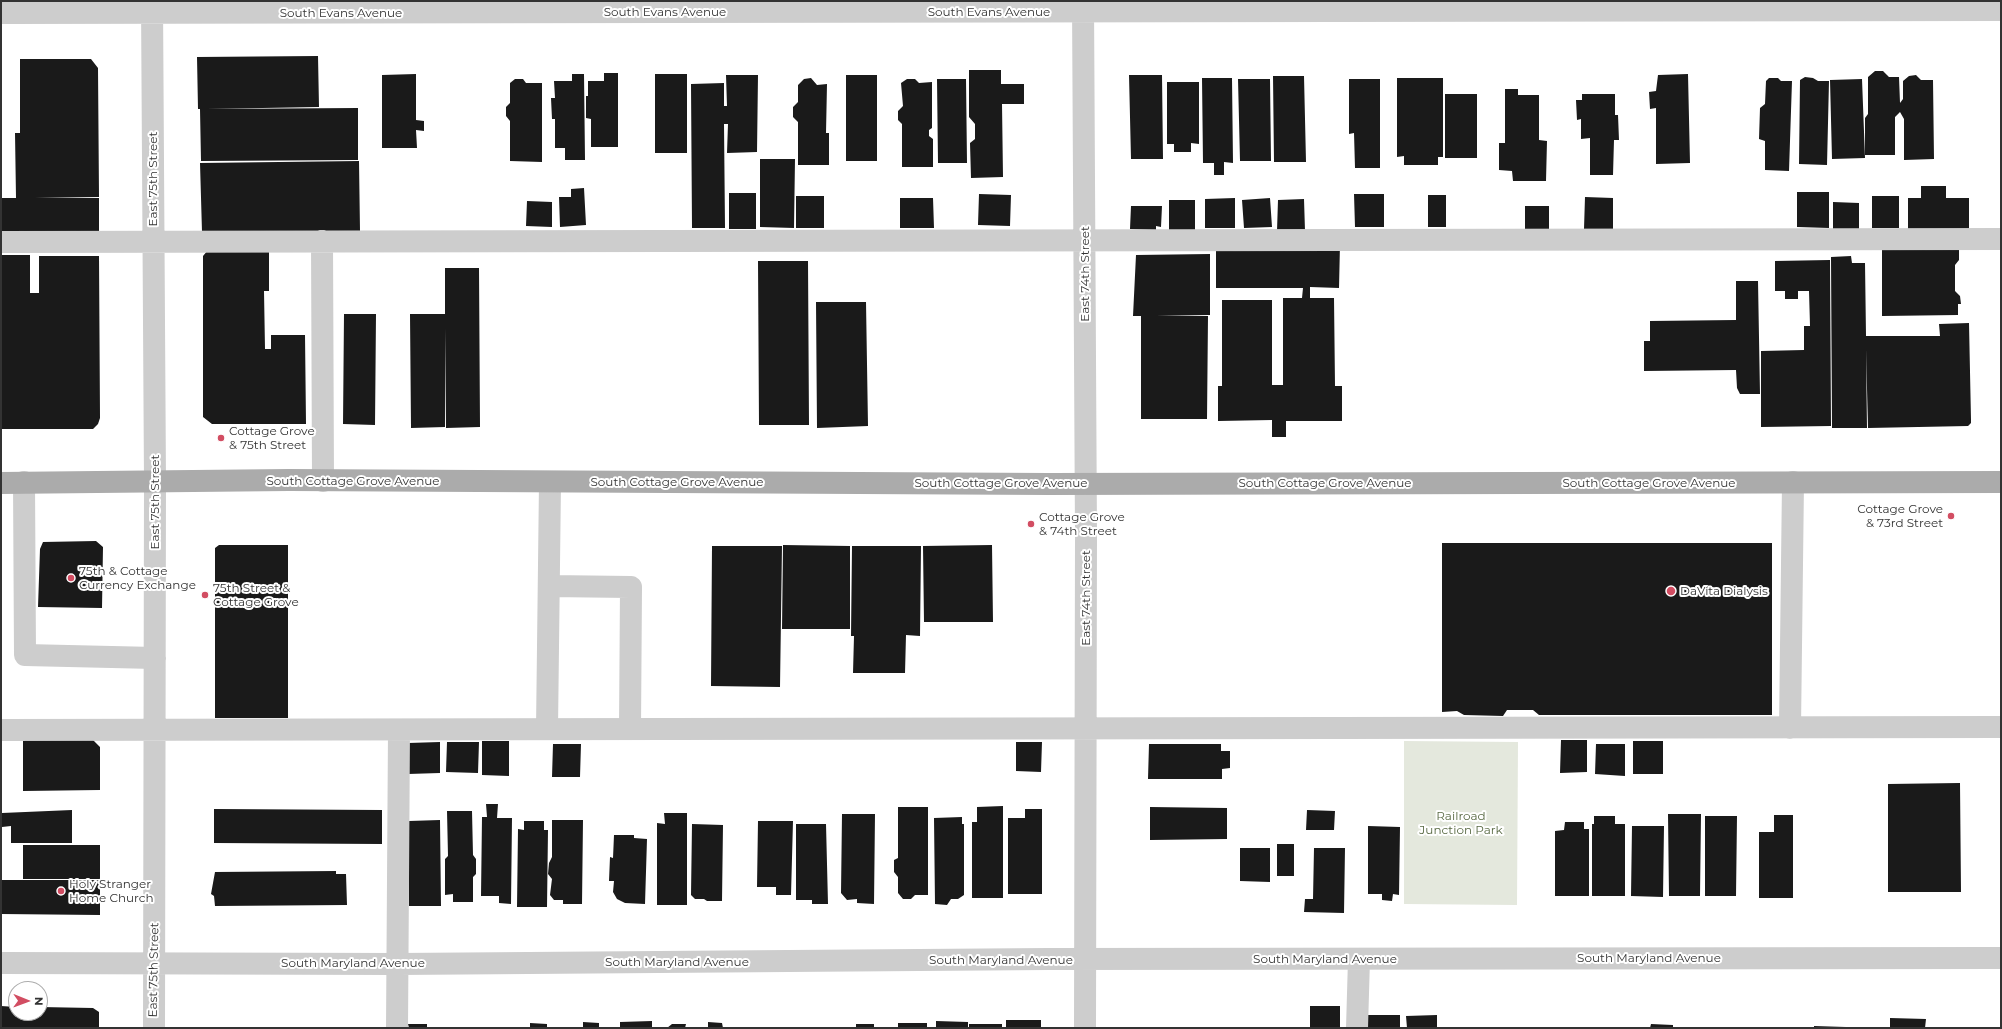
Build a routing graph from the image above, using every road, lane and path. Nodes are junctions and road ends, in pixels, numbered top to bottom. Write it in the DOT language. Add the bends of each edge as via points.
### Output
graph roads {
  1 [pos="1083,6"];
  2 [pos="152,7"];
  3 [pos="373,7"];
  4 [pos="2001,10"];
  5 [pos="1,13"];
  6 [pos="2001,239"];
  7 [pos="1085,240"];
  8 [pos="1,242"];
  9 [pos="154,242"];
  10 [pos="322,242"];
  11 [pos="323,481"];
  12 [pos="1,482"];
  13 [pos="24,482"];
  14 [pos="155,482"];
  15 [pos="550,482"];
  16 [pos="1793,482"];
  17 [pos="2001,482"];
  18 [pos="1086,484"];
  19 [pos="549,586"];
  20 [pos="155,658"];
  21 [pos="2001,727"];
  22 [pos="1790,728"];
  23 [pos="547,729"];
  24 [pos="630,729"];
  25 [pos="1086,729"];
  26 [pos="1,730"];
  27 [pos="155,730"];
  28 [pos="399,730"];
  29 [pos="2001,958"];
  30 [pos="1085,959"];
  31 [pos="1359,959"];
  32 [pos="1,963"];
  33 [pos="154,963"];
  34 [pos="398,964"];
  35 [pos="154,1028"];
  36 [pos="397,1028"];
  37 [pos="1085,1028"];
  38 [pos="1358,1028"];
  1 -- 3 [label="street, South Evans Avenue"];
  1 -- 4 [label="street, South Evans Avenue"];
  1 -- 7 [label="street, East 74th Street"];
  2 -- 3 [label="street, South Evans Avenue"];
  2 -- 5 [label="street, South Evans Avenue"];
  2 -- 9 [label="street, East 75th Street"];
  6 -- 7 [label="street"];
  7 -- 10 [label="street"];
  7 -- 18 [label="street, East 74th Street"];
  8 -- 9 [label="street"];
  9 -- 10 [label="street"];
  9 -- 14 [label="street, East 75th Street"];
  10 -- 11 [label="street"];
  11 -- 14 [label="main road, South Cottage Grove Avenue"];
  11 -- 15 [label="main road, South Cottage Grove Avenue"];
  12 -- 13 [label="main road, South Cottage Grove Avenue"];
  13 -- 14 [label="main road, South Cottage Grove Avenue"];
  13 -- 20 [label="street" via="25,655"];
  14 -- 20 [label="street, East 75th Street"];
  15 -- 18 [label="main road, South Cottage Grove Avenue"];
  15 -- 19 [label="street"];
  16 -- 17 [label="main road, South Cottage Grove Avenue"];
  16 -- 18 [label="main road, South Cottage Grove Avenue"];
  16 -- 22 [label="street"];
  18 -- 25 [label="street, East 74th Street"];
  19 -- 23 [label="street"];
  19 -- 24 [label="street" via="631,587"];
  20 -- 27 [label="street, East 75th Street"];
  21 -- 22 [label="street"];
  22 -- 25 [label="street"];
  23 -- 24 [label="street"];
  23 -- 28 [label="street"];
  24 -- 25 [label="street"];
  25 -- 30 [label="street, East 74th Street"];
  26 -- 27 [label="street"];
  27 -- 28 [label="street"];
  27 -- 33 [label="street, East 75th Street"];
  28 -- 34 [label="street"];
  29 -- 31 [label="street, South Maryland Avenue"];
  30 -- 31 [label="street, South Maryland Avenue"];
  30 -- 34 [label="street, South Maryland Avenue"];
  30 -- 37 [label="street, East 74th Street"];
  31 -- 38 [label="street"];
  32 -- 33 [label="street, South Maryland Avenue"];
  33 -- 34 [label="street, South Maryland Avenue"];
  33 -- 35 [label="street, East 75th Street"];
  34 -- 36 [label="street"];
}
